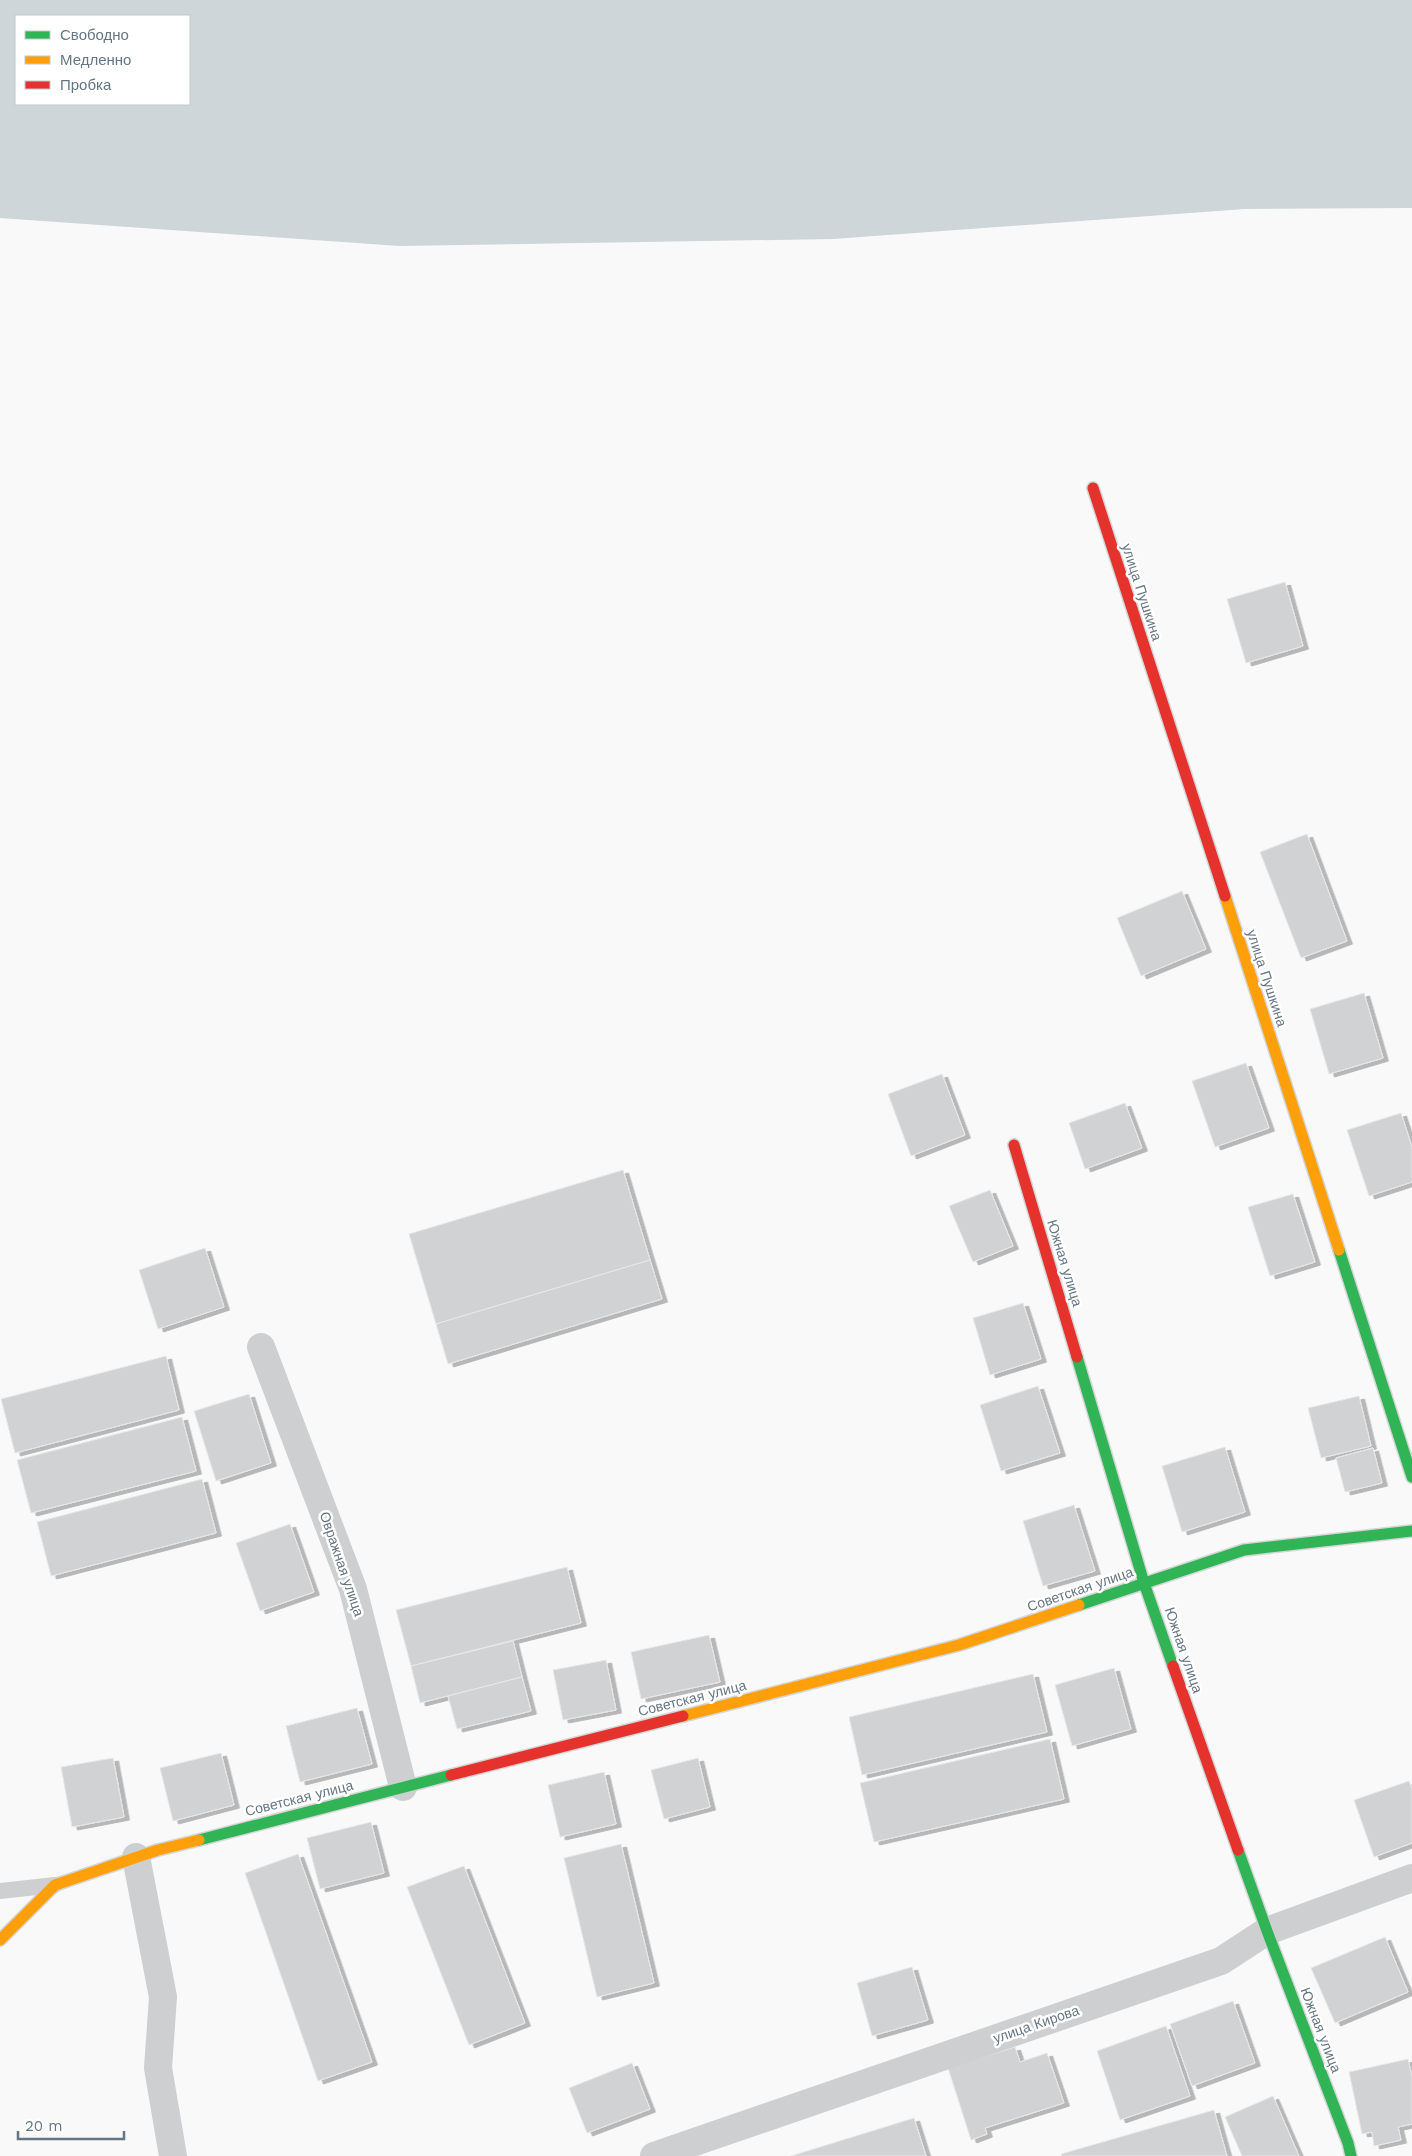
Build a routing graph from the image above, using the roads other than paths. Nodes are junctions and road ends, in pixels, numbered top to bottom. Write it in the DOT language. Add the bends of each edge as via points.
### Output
graph roads {
  1 [pos="1093,488"];
  2 [pos="1014,1145"];
  3 [pos="261,1347"];
  4 [pos="1412,1477"];
  5 [pos="1412,1532"];
  6 [pos="1144,1583"];
  7 [pos="402,1787"];
  8 [pos="136,1857"];
  9 [pos="1412,1878"];
  10 [pos="55,1885"];
  11 [pos="0,1892"];
  12 [pos="1267,1931"];
  13 [pos="0,1940"];
  14 [pos="173,2156"];
  15 [pos="654,2156"];
  16 [pos="1351,2156"];
  1 -- 4 [label="street, улица Пушкина"];
  2 -- 6 [label="street, Южная улица"];
  3 -- 7 [label="street, Овражная улица" via="353,1589"];
  5 -- 6 [label="street, Советская улица" via="1244,1550"];
  6 -- 7 [label="street, Советская улица" via="958,1645"];
  6 -- 12 [label="street, Южная улица"];
  7 -- 8 [label="street, Советская улица"];
  8 -- 10 [label="street, Советская улица"];
  8 -- 14 [label="street" via="163,1997 158,2068"];
  9 -- 12 [label="street, улица Кирова"];
  10 -- 11 [label="lane"];
  10 -- 13 [label="street, Советская улица"];
  12 -- 15 [label="street, улица Кирова" via="1221,1960"];
  12 -- 16 [label="street, Южная улица"];
}
